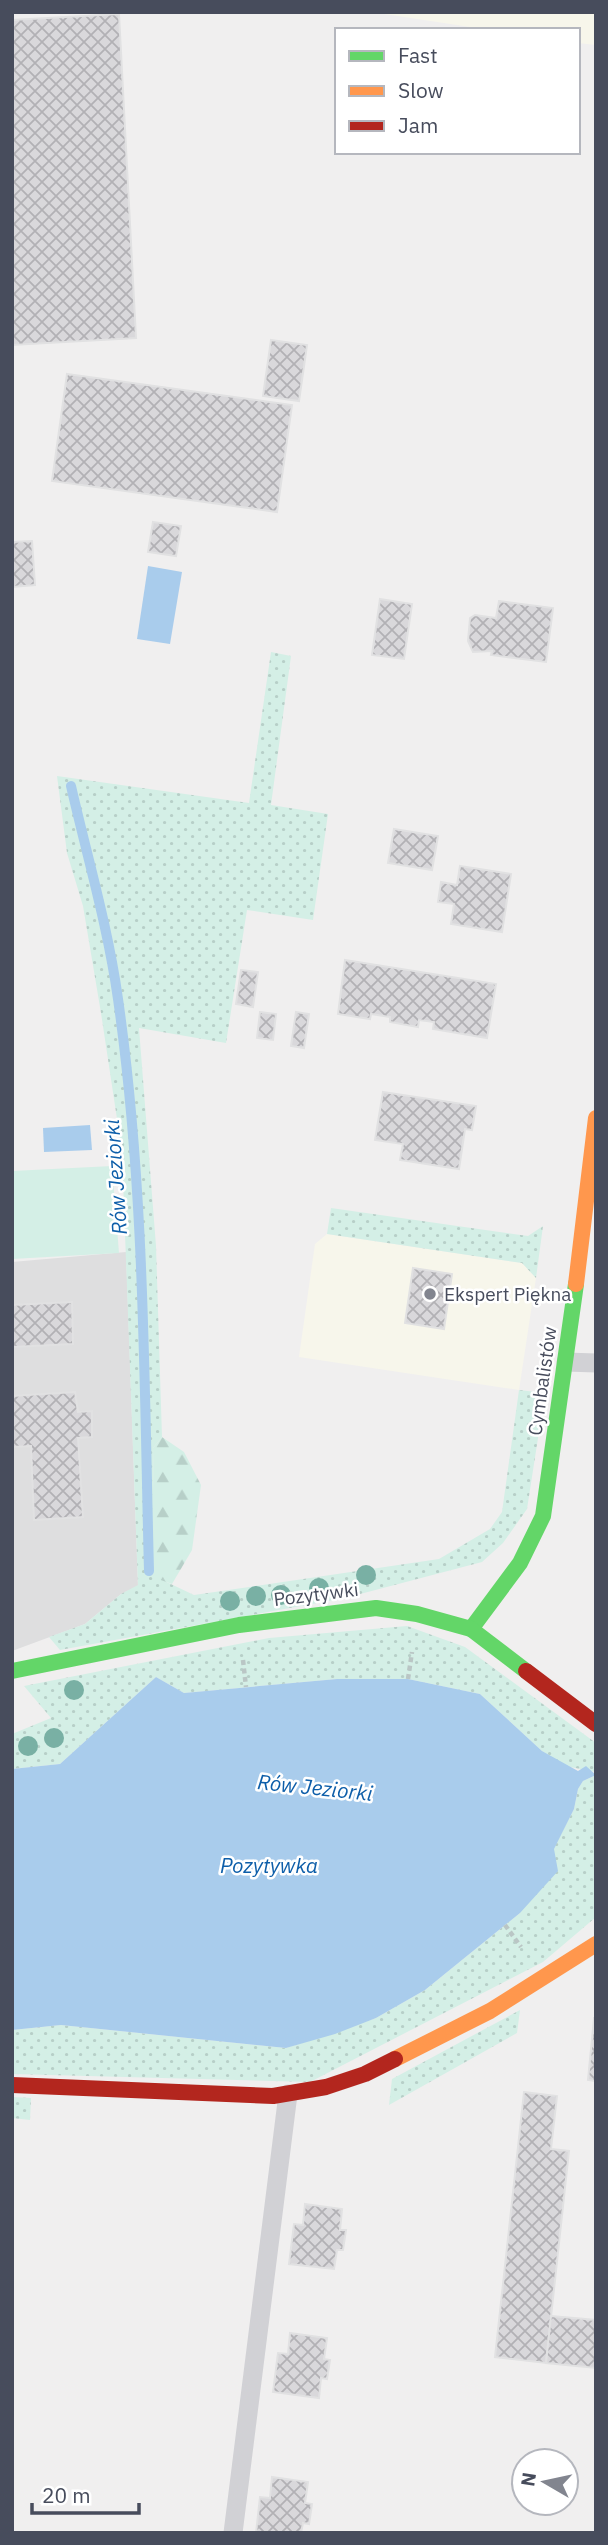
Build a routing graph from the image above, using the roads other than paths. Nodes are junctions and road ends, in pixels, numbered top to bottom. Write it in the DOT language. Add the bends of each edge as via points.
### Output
graph roads {
  1 [pos="596,1118"];
  2 [pos="566,1362"];
  3 [pos="596,1363"];
  4 [pos="471,1629"];
  5 [pos="12,1671"];
  6 [pos="596,1724"];
  7 [pos="596,1944"];
  8 [pos="12,2085"];
  9 [pos="288,2094"];
  10 [pos="233,2533"];
  1 -- 2 [label="street, Cymbalistów"];
  2 -- 3 [label="lane"];
  2 -- 4 [label="street, Cymbalistów" via="542,1516 520,1563"];
  4 -- 5 [label="street, Pozytywki" via="376,1608 239,1625"];
  4 -- 6 [label="street, Pozytywki"];
  7 -- 9 [label="street" via="490,2011 365,2074"];
  8 -- 9 [label="street" via="244,2097"];
  9 -- 10 [label="lane"];
}
